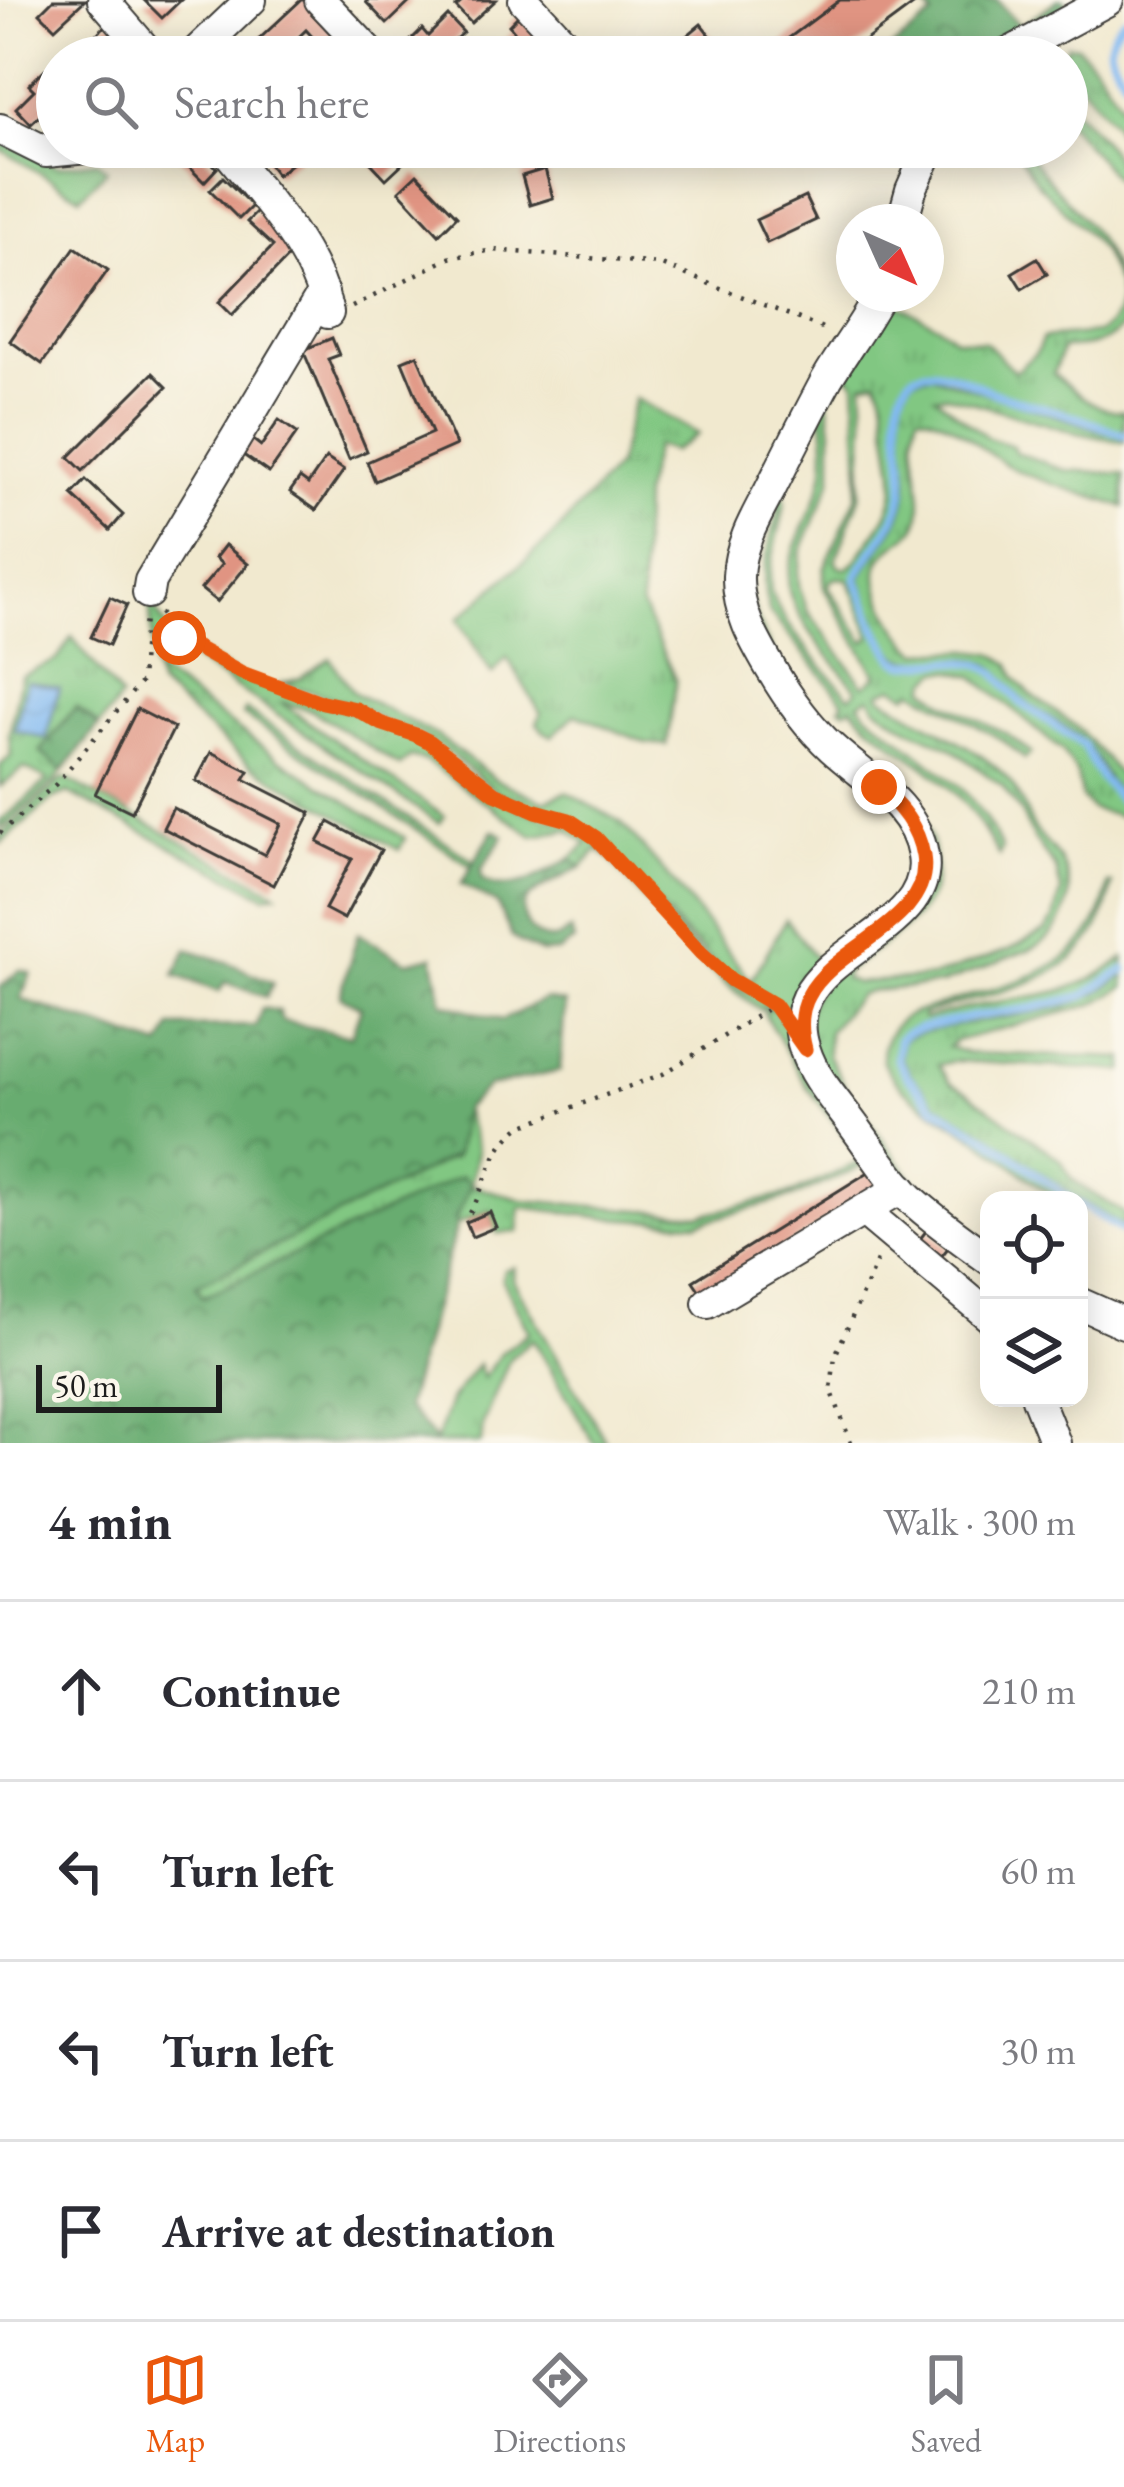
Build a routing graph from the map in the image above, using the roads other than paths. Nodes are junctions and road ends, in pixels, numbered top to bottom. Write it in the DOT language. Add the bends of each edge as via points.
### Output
graph roads {
  1 [pos="103,0"];
  2 [pos="251,0"];
  3 [pos="320,0"];
  4 [pos="524,0"];
  5 [pos="1108,0"];
  6 [pos="134,36"];
  7 [pos="213,36"];
  8 [pos="354,36"];
  9 [pos="557,36"];
  10 [pos="1041,36"];
  11 [pos="0,129"];
  12 [pos="36,147"];
  13 [pos="240,168"];
  14 [pos="921,168"];
  15 [pos="907,204"];
  16 [pos="869,312"];
  17 [pos="148,593"];
  18 [pos="902,1189"];
  19 [pos="875,1220"];
  20 [pos="980,1252"];
  21 [pos="708,1304"];
  22 [pos="980,1308"];
  23 [pos="1088,1308"];
  24 [pos="1124,1323"];
  25 [pos="1041,1407"];
  26 [pos="1055,1443"];
  1 -- 6 [label="street"];
  2 -- 7 [label="street"];
  3 -- 8 [label="street"];
  4 -- 9 [label="street"];
  5 -- 10 [label="street"];
  11 -- 12 [label="street"];
  13 -- 17 [label="street" via="303,248 326,306"];
  14 -- 15 [label="street"];
  16 -- 18 [label="street" via="753,524 739,566 740,600 790,700 890,797 920,843 918,890 814,986 801,1035 822,1083"];
  18 -- 19 [label="street"];
  18 -- 20 [label="street"];
  19 -- 21 [label="street"];
  19 -- 22 [label="street"];
  23 -- 24 [label="street"];
  25 -- 26 [label="street"];
}
